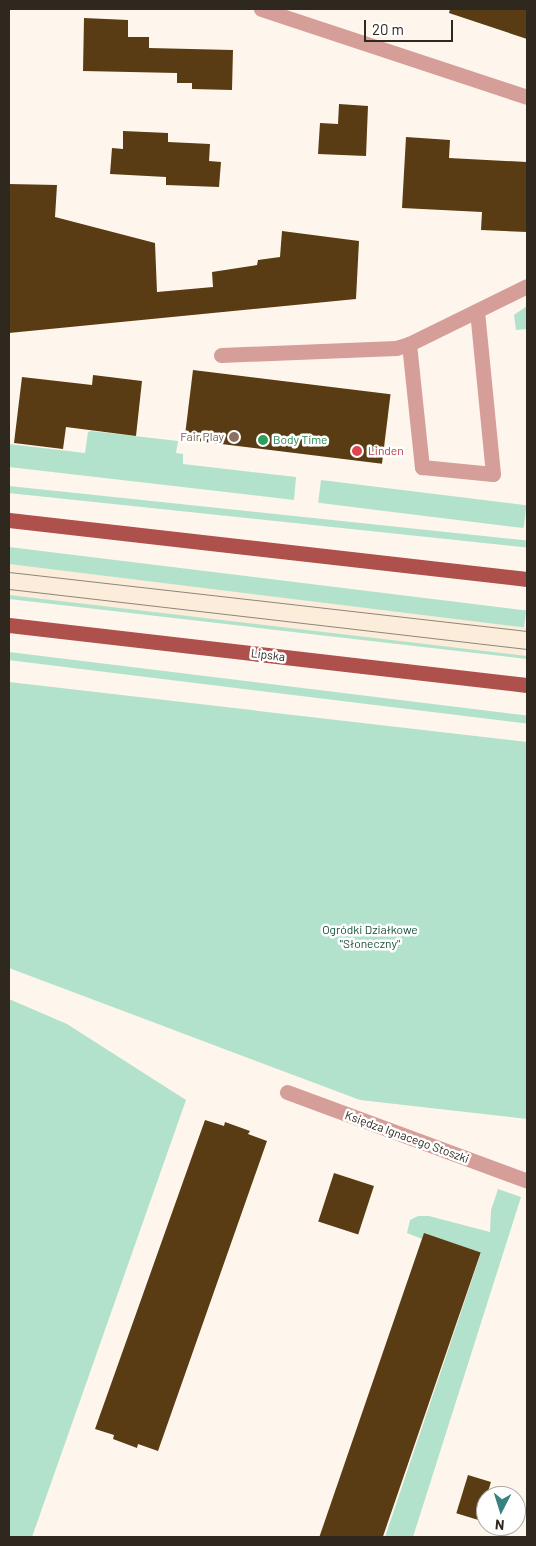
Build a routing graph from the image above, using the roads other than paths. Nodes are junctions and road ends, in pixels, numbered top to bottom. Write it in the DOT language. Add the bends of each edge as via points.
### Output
graph roads {
  1 [pos="261,9"];
  2 [pos="527,97"];
  3 [pos="527,286"];
  4 [pos="478,312"];
  5 [pos="409,344"];
  6 [pos="221,355"];
  7 [pos="9,520"];
  8 [pos="527,579"];
  9 [pos="9,625"];
  10 [pos="527,685"];
  11 [pos="287,1092"];
  12 [pos="527,1181"];
  1 -- 2 [label="street"];
  3 -- 4 [label="street"];
  4 -- 5 [label="street"];
  4 -- 5 [label="street" via="493,474 422,467"];
  5 -- 6 [label="street" via="384,350"];
  7 -- 8 [label="main road"];
  9 -- 10 [label="main road, Lipska"];
  11 -- 12 [label="street, Księdza Ignacego Stoszki"];
}
